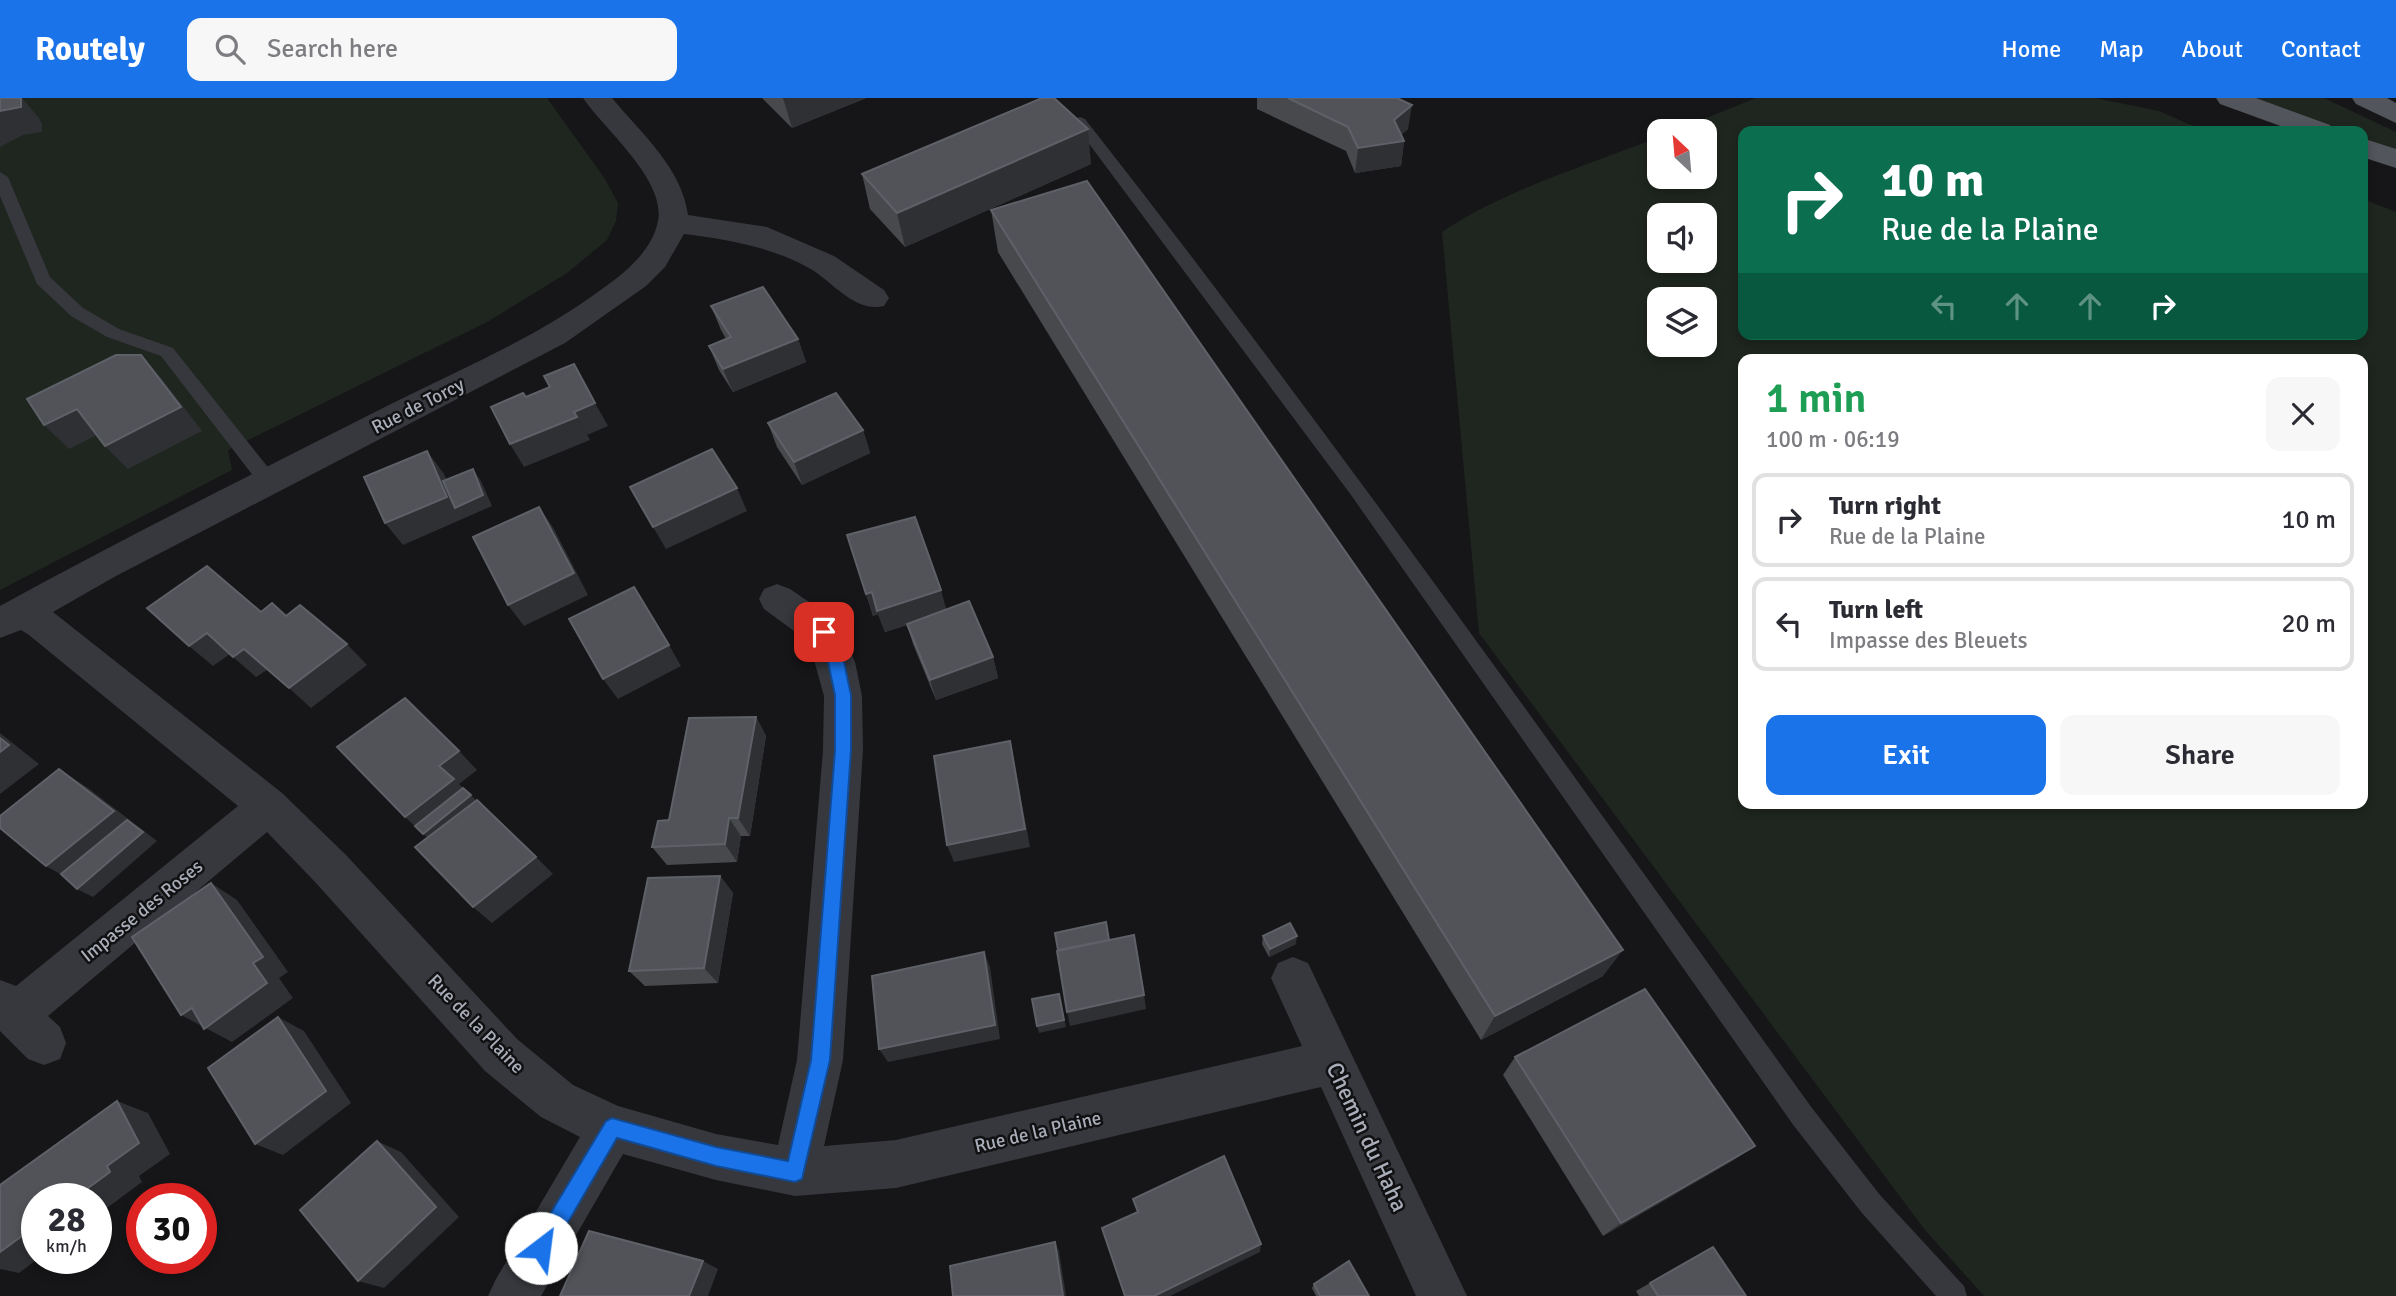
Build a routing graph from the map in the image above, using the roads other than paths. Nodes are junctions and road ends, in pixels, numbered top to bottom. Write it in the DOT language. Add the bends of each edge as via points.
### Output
graph roads {
  1 [pos="597,98"];
  2 [pos="2230,98"];
  3 [pos="2365,98"];
  4 [pos="2396,114"];
  5 [pos="1080,122"];
  6 [pos="2306,126"];
  7 [pos="2368,149"];
  8 [pos="2396,159"];
  9 [pos="0,177"];
  10 [pos="673,223"];
  11 [pos="873,298"];
  12 [pos="268,481"];
  13 [pos="777,599"];
  14 [pos="10,618"];
  15 [pos="268,807"];
  16 [pos="1293,978"];
  17 [pos="20,1020"];
  18 [pos="1332,1062"];
  19 [pos="612,1128"];
  20 [pos="795,1172"];
  21 [pos="513,1296"];
  22 [pos="1442,1296"];
  23 [pos="1954,1296"];
  1 -- 10 [label="street" via="659,176 672,198"];
  2 -- 6 [label="main road"];
  3 -- 4 [label="main road"];
  5 -- 23 [label="lane" via="1354,487 1803,1117 1871,1204"];
  7 -- 8 [label="main road"];
  9 -- 12 [label="lane" via="43,280 77,312 113,333 167,352"];
  10 -- 11 [label="street" via="756,234 823,263"];
  10 -- 12 [label="street, Rue de Torcy" via="662,250 601,306 472,379"];
  12 -- 14 [label="street, Rue de Torcy"];
  13 -- 20 [label="street" via="824,632 843,695 820,1060"];
  14 -- 15 [label="street, Rue de la Plaine" via="42,624"];
  15 -- 17 [label="street, Impasse des Roses"];
  15 -- 19 [label="street, Rue de la Plaine" via="501,1055 557,1101"];
  16 -- 18 [label="street, Chemin du Haha"];
  18 -- 20 [label="street, Rue de la Plaine" via="896,1164"];
  18 -- 22 [label="street, Chemin du Haha"];
  19 -- 20 [label="street, Rue de la Plaine" via="716,1157"];
  19 -- 21 [label="street"];
}
